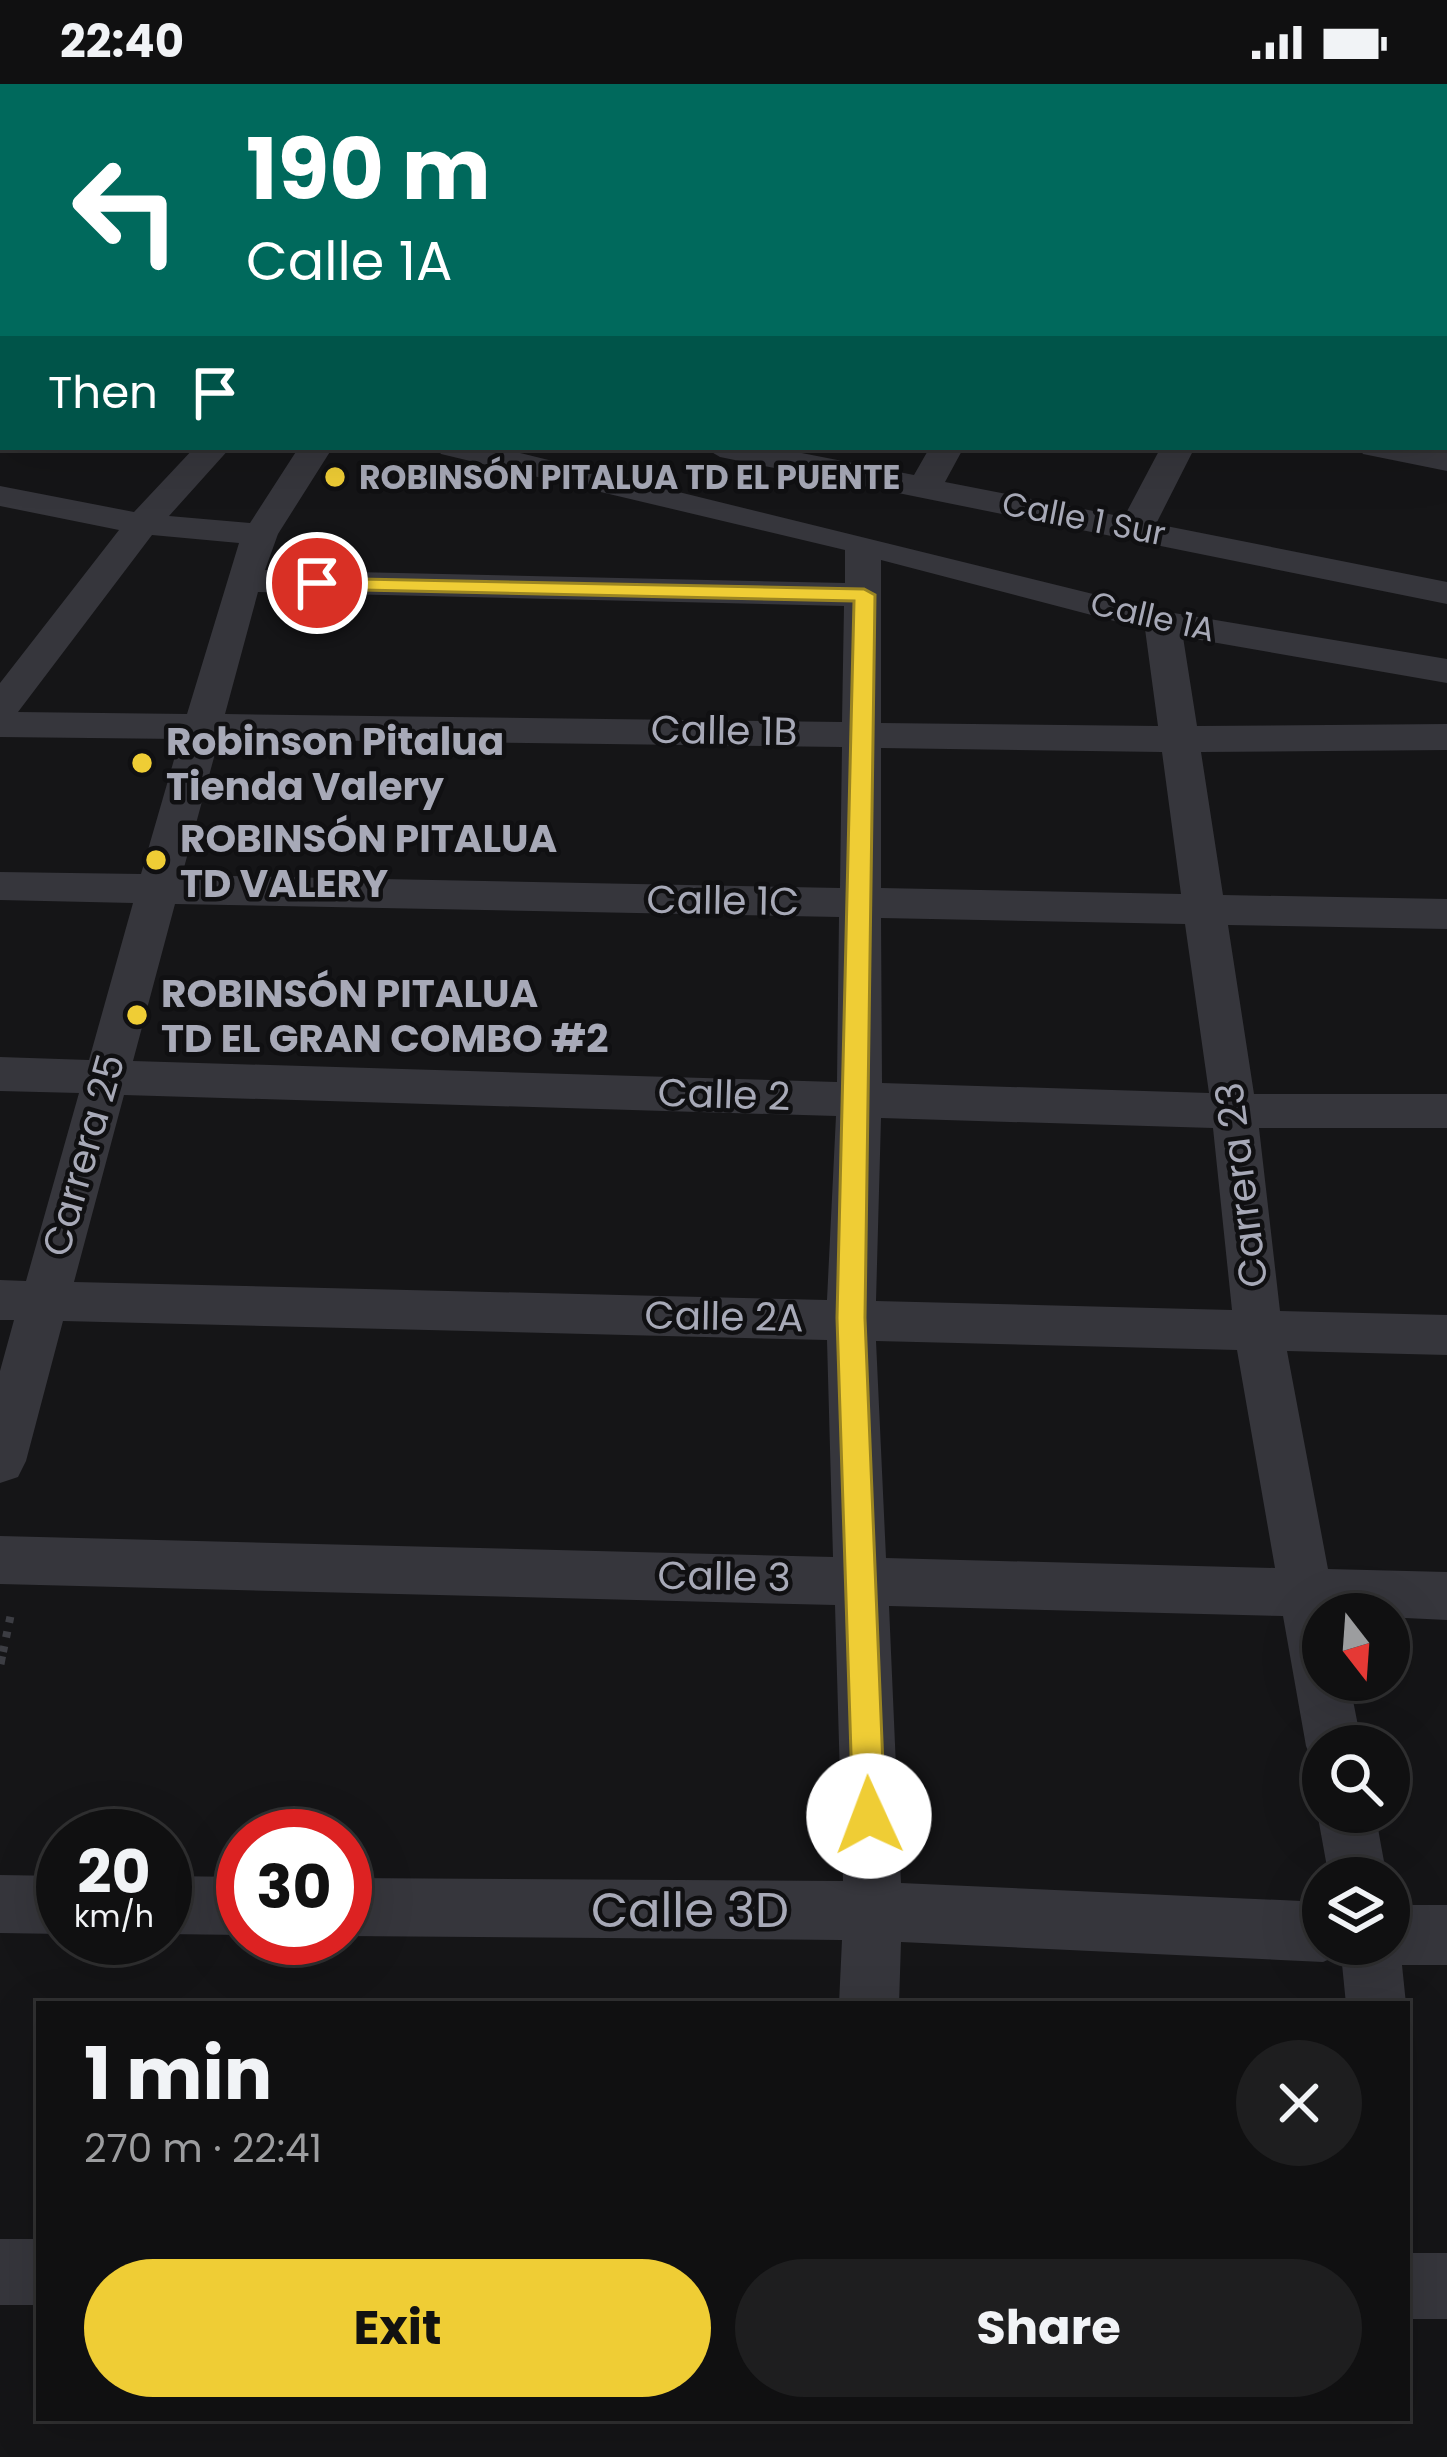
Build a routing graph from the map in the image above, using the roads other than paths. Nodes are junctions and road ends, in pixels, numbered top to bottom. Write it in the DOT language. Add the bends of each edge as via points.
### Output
graph roads {
  1 [pos="211,450"];
  2 [pos="314,450"];
  3 [pos="466,450"];
  4 [pos="735,450"];
  5 [pos="945,450"];
  6 [pos="1176,450"];
  7 [pos="1390,450"];
  8 [pos="1447,461"];
  9 [pos="924,488"];
  10 [pos="0,496"];
  11 [pos="142,524"];
  12 [pos="1137,526"];
  13 [pos="260,534"];
  14 [pos="863,544"];
  15 [pos="243,581"];
  16 [pos="1447,592"];
  17 [pos="864,595"];
  18 [pos="1162,622"];
  19 [pos="1447,671"];
  20 [pos="7,686"];
  21 [pos="0,724"];
  22 [pos="206,724"];
  23 [pos="864,731"];
  24 [pos="1447,737"];
  25 [pos="1176,739"];
  26 [pos="0,886"];
  27 [pos="158,891"];
  28 [pos="861,903"];
  29 [pos="1205,907"];
  30 [pos="1447,914"];
  31 [pos="0,1074"];
  32 [pos="104,1075"];
  33 [pos="859,1098"];
  34 [pos="1234,1111"];
  35 [pos="1447,1111"];
  36 [pos="21,1301"];
  37 [pos="851,1318"];
  38 [pos="1258,1329"];
  39 [pos="1447,1335"];
  40 [pos="1,1453"];
  41 [pos="0,1560"];
  42 [pos="860,1579"];
  43 [pos="1306,1593"];
  44 [pos="1410,1596"];
  45 [pos="1447,1597"];
  46 [pos="0,1904"];
  47 [pos="36,1905"];
  48 [pos="372,1907"];
  49 [pos="873,1912"];
  50 [pos="1302,1931"];
  51 [pos="1410,1935"];
  52 [pos="1447,1935"];
  53 [pos="1372,1965"];
  54 [pos="869,2001"];
  55 [pos="1376,2001"];
  56 [pos="0,2272"];
  57 [pos="36,2272"];
  58 [pos="1410,2286"];
  59 [pos="1447,2286"];
  1 -- 11 [label="street"];
  2 -- 13 [label="street, Carrera 25"];
  3 -- 14 [label="street, Calle 1A"];
  4 -- 9 [label="street, Calle 1 Sur"];
  5 -- 9 [label="street"];
  6 -- 12 [label="street"];
  7 -- 8 [label="street"];
  9 -- 12 [label="street, Calle 1 Sur"];
  10 -- 11 [label="street"];
  11 -- 13 [label="street"];
  11 -- 20 [label="street"];
  12 -- 16 [label="street, Calle 1 Sur"];
  13 -- 15 [label="street, Carrera 25"];
  14 -- 17 [label="street"];
  14 -- 18 [label="street, Calle 1A"];
  15 -- 17 [label="street"];
  15 -- 22 [label="street, Carrera 25"];
  17 -- 23 [label="street"];
  18 -- 19 [label="street, Calle 1A"];
  18 -- 25 [label="street, Carrera 23"];
  21 -- 22 [label="street, Calle 1B"];
  22 -- 23 [label="street, Calle 1B"];
  22 -- 27 [label="street, Carrera 25"];
  23 -- 25 [label="street, Calle 1B"];
  23 -- 28 [label="street"];
  24 -- 25 [label="street, Calle 1B"];
  25 -- 29 [label="street, Carrera 23"];
  26 -- 27 [label="street, Calle 1C"];
  27 -- 28 [label="street, Calle 1C"];
  27 -- 32 [label="street, Carrera 25"];
  28 -- 29 [label="street, Calle 1C"];
  28 -- 33 [label="street"];
  29 -- 30 [label="street, Calle 1C"];
  29 -- 34 [label="street, Carrera 23"];
  31 -- 32 [label="street, Calle 2"];
  32 -- 33 [label="street, Calle 2"];
  32 -- 36 [label="street, Carrera 25"];
  33 -- 34 [label="street, Calle 2"];
  33 -- 37 [label="street"];
  34 -- 35 [label="street, Calle 2"];
  34 -- 38 [label="street, Carrera 23"];
  36 -- 37 [label="street, Calle 2A"];
  36 -- 40 [label="street, Carrera 25"];
  37 -- 38 [label="street, Calle 2A"];
  37 -- 42 [label="street"];
  38 -- 39 [label="street, Calle 2A"];
  38 -- 43 [label="street, Carrera 23"];
  41 -- 42 [label="street, Calle 3"];
  42 -- 43 [label="street, Calle 3"];
  42 -- 49 [label="street"];
  44 -- 45 [label="street, Calle 3"];
  46 -- 47 [label="street"];
  48 -- 49 [label="street, Calle 3D"];
  49 -- 50 [label="street, Calle 3D"];
  49 -- 54 [label="street"];
  51 -- 52 [label="street"];
  53 -- 55 [label="street"];
  56 -- 57 [label="street"];
  58 -- 59 [label="street"];
}
